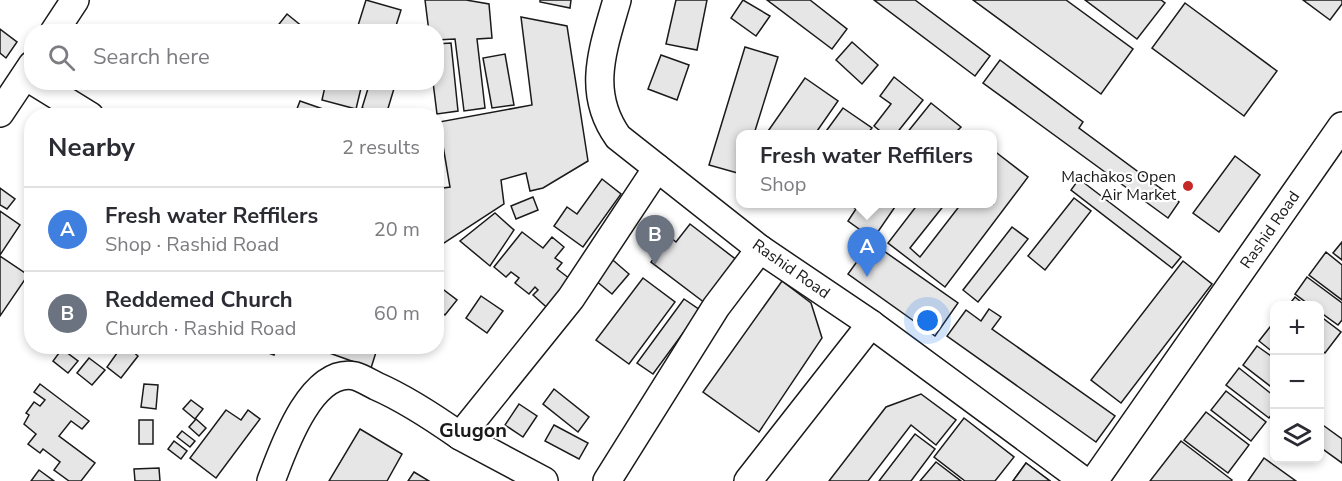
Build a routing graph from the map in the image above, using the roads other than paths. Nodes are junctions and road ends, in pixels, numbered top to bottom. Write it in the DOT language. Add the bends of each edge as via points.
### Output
graph roads {
  1 [pos="75,0"];
  2 [pos="617,0"];
  3 [pos="59,24"];
  4 [pos="24,84"];
  5 [pos="52,90"];
  6 [pos="78,108"];
  7 [pos="0,113"];
  8 [pos="1342,126"];
  9 [pos="657,168"];
  10 [pos="760,249"];
  11 [pos="870,324"];
  12 [pos="460,436"];
  13 [pos="271,481"];
  14 [pos="544,481"];
  15 [pos="607,481"];
  16 [pos="748,481"];
  17 [pos="1084,481"];
  18 [pos="1094,481"];
  1 -- 3 [label="street"];
  2 -- 9 [label="street, Rashid Road" via="598,86 605,118 618,137"];
  4 -- 7 [label="street"];
  5 -- 6 [label="street"];
  8 -- 18 [label="street, Rashid Road"];
  9 -- 10 [label="street, Rashid Road"];
  9 -- 12 [label="street" via="571,298"];
  10 -- 11 [label="street, Rashid Road"];
  10 -- 15 [label="street" via="716,307"];
  11 -- 16 [label="street"];
  11 -- 17 [label="street, Rashid Road"];
  12 -- 13 [label="street" via="405,399 354,376 333,379 316,389 302,410"];
  12 -- 14 [label="street"];
}
